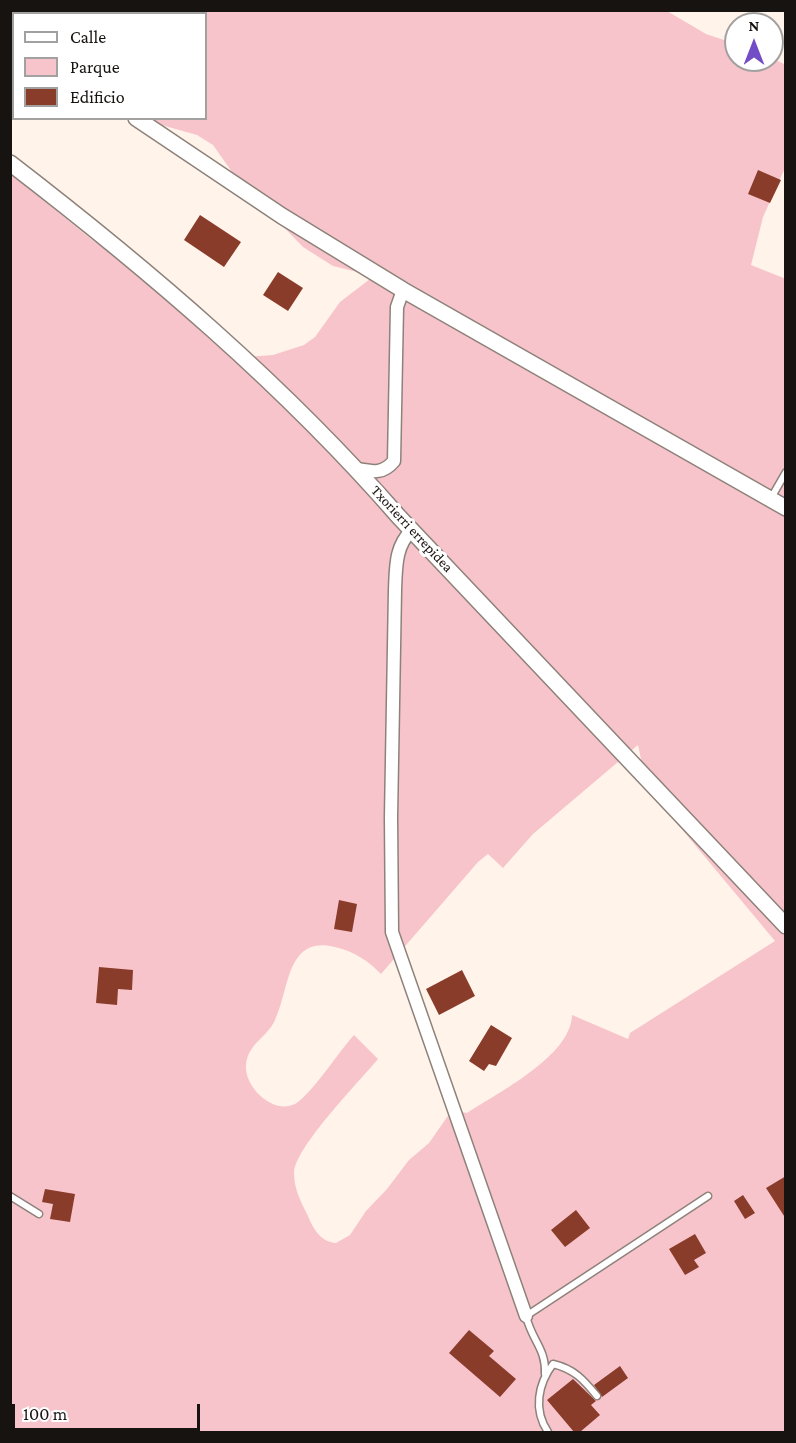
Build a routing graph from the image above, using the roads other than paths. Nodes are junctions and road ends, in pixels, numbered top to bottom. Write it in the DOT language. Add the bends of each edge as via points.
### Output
graph roads {
  1 [pos="139,120"];
  2 [pos="10,163"];
  3 [pos="403,290"];
  4 [pos="357,469"];
  5 [pos="786,472"];
  6 [pos="770,499"];
  7 [pos="786,508"];
  8 [pos="412,530"];
  9 [pos="786,926"];
  10 [pos="10,1196"];
  11 [pos="708,1196"];
  12 [pos="39,1214"];
  13 [pos="526,1316"];
  14 [pos="545,1374"];
  15 [pos="597,1396"];
  16 [pos="548,1432"];
  1 -- 3 [label="street" via="282,216"];
  2 -- 4 [label="street, Txorierri errepidea" via="121,250"];
  3 -- 4 [label="street" via="397,307 394,460 387,470"];
  3 -- 6 [label="street"];
  4 -- 8 [label="street, Txorierri errepidea"];
  5 -- 6 [label="lane"];
  6 -- 7 [label="street"];
  8 -- 9 [label="street, Txorierri errepidea"];
  8 -- 13 [label="street" via="404,538 397,557 395,590 393,932"];
  10 -- 12 [label="lane"];
  11 -- 13 [label="lane"];
  13 -- 14 [label="lane" via="530,1332 546,1357"];
  14 -- 15 [label="lane" via="553,1364 567,1367 579,1374"];
  14 -- 16 [label="lane" via="539,1414"];
}
